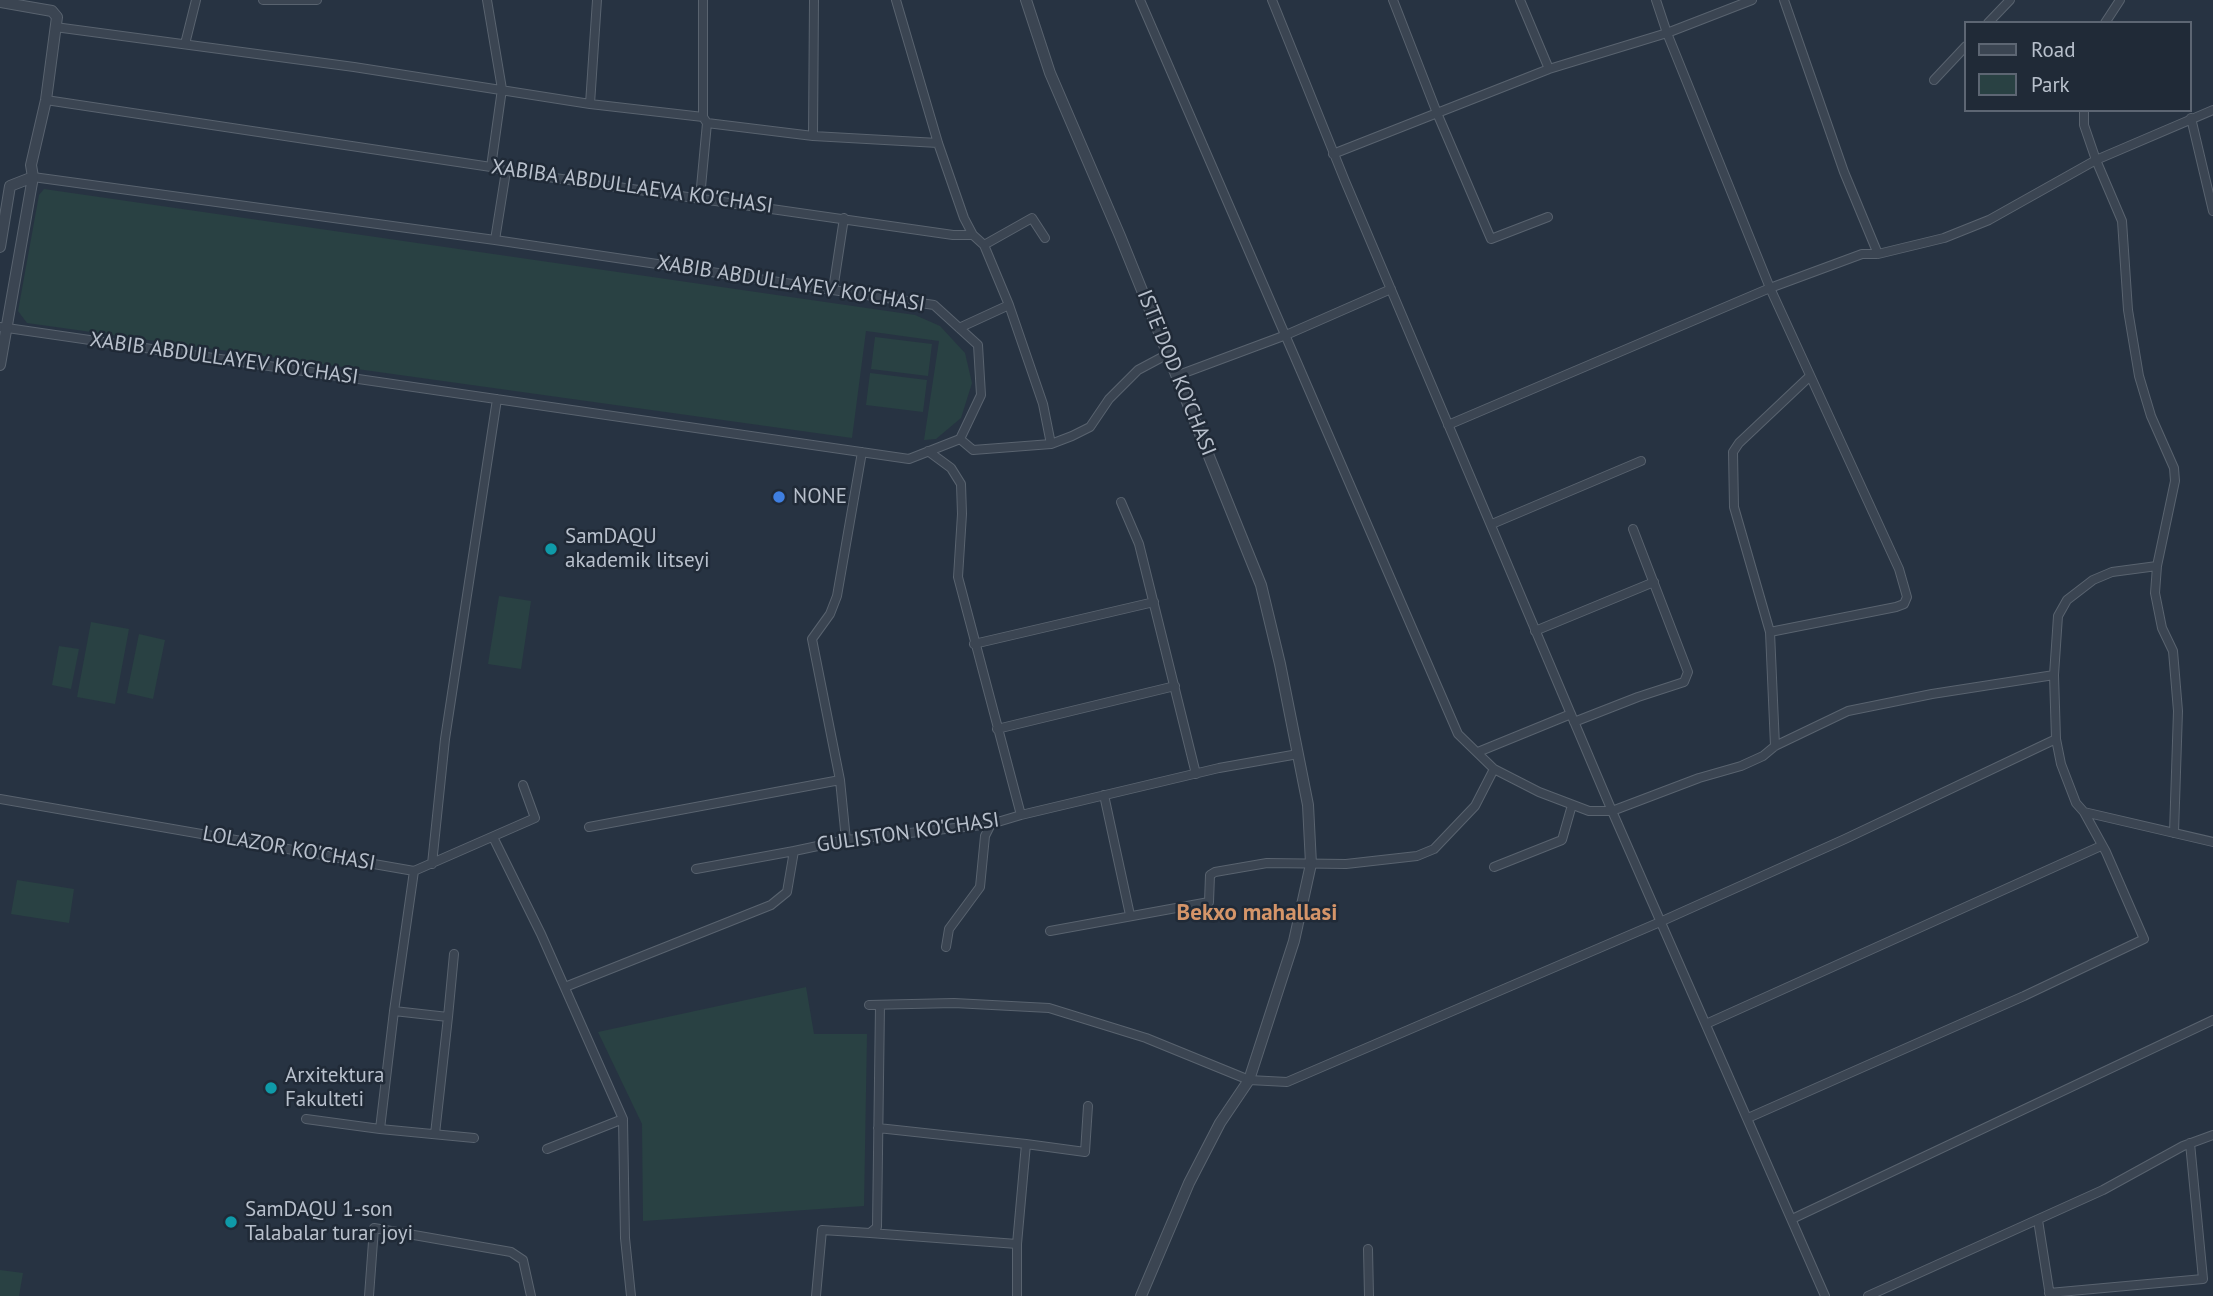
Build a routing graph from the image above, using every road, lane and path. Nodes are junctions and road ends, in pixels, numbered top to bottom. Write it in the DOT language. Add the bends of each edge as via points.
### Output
graph roads {
  1 [pos="196,0"];
  2 [pos="263,0"];
  3 [pos="317,0"];
  4 [pos="487,0"];
  5 [pos="597,0"];
  6 [pos="703,0"];
  7 [pos="814,0"];
  8 [pos="897,0"];
  9 [pos="1026,0"];
  10 [pos="1140,0"];
  11 [pos="1272,0"];
  12 [pos="1393,0"];
  13 [pos="1520,0"];
  14 [pos="1656,0"];
  15 [pos="1752,0"];
  16 [pos="1784,0"];
  17 [pos="2010,0"];
  18 [pos="2120,0"];
  19 [pos="0,2"];
  20 [pos="1990,21"];
  21 [pos="2106,21"];
  22 [pos="55,27"];
  23 [pos="1667,33"];
  24 [pos="185,44"];
  25 [pos="1965,47"];
  26 [pos="1549,69"];
  27 [pos="1934,80"];
  28 [pos="502,89"];
  29 [pos="47,100"];
  30 [pos="590,104"];
  31 [pos="2213,110"];
  32 [pos="2084,112"];
  33 [pos="1437,113"];
  34 [pos="2191,118"];
  35 [pos="705,120"];
  36 [pos="813,136"];
  37 [pos="938,143"];
  38 [pos="1334,154"];
  39 [pos="2096,160"];
  40 [pos="491,167"];
  41 [pos="506,171"];
  42 [pos="33,177"];
  43 [pos="700,198"];
  44 [pos="2213,211"];
  45 [pos="1548,217"];
  46 [pos="844,218"];
  47 [pos="973,235"];
  48 [pos="1045,239"];
  49 [pos="495,240"];
  50 [pos="984,245"];
  51 [pos="0,247"];
  52 [pos="1878,254"];
  53 [pos="1770,288"];
  54 [pos="1391,289"];
  55 [pos="833,290"];
  56 [pos="1009,305"];
  57 [pos="3,327"];
  58 [pos="959,328"];
  59 [pos="1286,335"];
  60 [pos="1168,354"];
  61 [pos="0,365"];
  62 [pos="1176,376"];
  63 [pos="1810,376"];
  64 [pos="497,398"];
  65 [pos="1448,425"];
  66 [pos="960,439"];
  67 [pos="1051,444"];
  68 [pos="862,452"];
  69 [pos="928,452"];
  70 [pos="1641,461"];
  71 [pos="1121,502"];
  72 [pos="1492,524"];
  73 [pos="1633,529"];
  74 [pos="2157,566"];
  75 [pos="1654,582"];
  76 [pos="1154,602"];
  77 [pos="1535,631"];
  78 [pos="1770,632"];
  79 [pos="974,644"];
  80 [pos="2054,675"];
  81 [pos="1175,686"];
  82 [pos="1572,718"];
  83 [pos="997,729"];
  84 [pos="2056,739"];
  85 [pos="1775,746"];
  86 [pos="1478,752"];
  87 [pos="1298,754"];
  88 [pos="1494,769"];
  89 [pos="1196,774"];
  90 [pos="840,780"];
  91 [pos="523,785"];
  92 [pos="1104,796"];
  93 [pos="0,799"];
  94 [pos="1573,805"];
  95 [pos="1612,811"];
  96 [pos="2084,812"];
  97 [pos="1021,815"];
  98 [pos="991,824"];
  99 [pos="589,827"];
  100 [pos="2174,833"];
  101 [pos="493,837"];
  102 [pos="846,840"];
  103 [pos="2213,842"];
  104 [pos="2101,846"];
  105 [pos="794,851"];
  106 [pos="432,864"];
  107 [pos="1311,864"];
  108 [pos="1494,867"];
  109 [pos="696,869"];
  110 [pos="414,871"];
  111 [pos="1130,915"];
  112 [pos="1660,922"];
  113 [pos="1050,931"];
  114 [pos="946,947"];
  115 [pos="454,954"];
  116 [pos="565,987"];
  117 [pos="869,1005"];
  118 [pos="880,1006"];
  119 [pos="394,1011"];
  120 [pos="448,1017"];
  121 [pos="2213,1020"];
  122 [pos="1706,1024"];
  123 [pos="1249,1080"];
  124 [pos="1088,1106"];
  125 [pos="1748,1118"];
  126 [pos="306,1119"];
  127 [pos="623,1119"];
  128 [pos="878,1128"];
  129 [pos="380,1129"];
  130 [pos="435,1134"];
  131 [pos="2213,1135"];
  132 [pos="474,1138"];
  133 [pos="2190,1143"];
  134 [pos="1026,1144"];
  135 [pos="547,1149"];
  136 [pos="1792,1219"];
  137 [pos="2038,1220"];
  138 [pos="870,1233"];
  139 [pos="1017,1244"];
  140 [pos="1368,1249"];
  141 [pos="2050,1294"];
  142 [pos="369,1296"];
  143 [pos="531,1296"];
  144 [pos="631,1296"];
  145 [pos="816,1296"];
  146 [pos="1017,1296"];
  147 [pos="1141,1296"];
  148 [pos="1369,1296"];
  149 [pos="1825,1296"];
  150 [pos="1868,1296"];
  1 -- 24 [label="street"];
  2 -- 3 [label="street"];
  4 -- 28 [label="street"];
  5 -- 30 [label="street"];
  6 -- 35 [label="street"];
  7 -- 36 [label="street"];
  8 -- 37 [label="street"];
  9 -- 60 [label="street, ISTE'DOD KO'CHASI" via="1050,73"];
  10 -- 59 [label="street"];
  11 -- 38 [label="street"];
  12 -- 33 [label="street"];
  13 -- 26 [label="street"];
  14 -- 23 [label="street"];
  15 -- 23 [label="street"];
  16 -- 52 [label="street"];
  17 -- 20 [label="street"];
  18 -- 21 [label="street"];
  19 -- 22 [label="street" via="52,11 57,17"];
  22 -- 24 [label="street"];
  22 -- 29 [label="street"];
  23 -- 26 [label="street"];
  23 -- 53 [label="street"];
  24 -- 28 [label="street"];
  25 -- 27 [label="street"];
  26 -- 33 [label="street"];
  28 -- 30 [label="street"];
  28 -- 40 [label="street"];
  29 -- 40 [label="street, XABIBA ABDULLAEVA KO'CHASI"];
  29 -- 42 [label="street" via="31,165"];
  30 -- 35 [label="street"];
  31 -- 34 [label="street"];
  32 -- 39 [label="street"];
  33 -- 38 [label="street"];
  33 -- 45 [label="street" via="1491,239"];
  34 -- 39 [label="street"];
  34 -- 44 [label="street"];
  35 -- 36 [label="street"];
  35 -- 43 [label="street"];
  36 -- 37 [label="street"];
  37 -- 47 [label="street"];
  38 -- 54 [label="street"];
  39 -- 52 [label="street" via="1989,220 1944,238"];
  39 -- 74 [label="street" via="2122,221 2128,310 2139,376 2174,468 2174,493"];
  40 -- 41 [label="street, XABIBA ABDULLAEVA KO'CHASI"];
  41 -- 43 [label="street, XABIBA ABDULLAEVA KO'CHASI"];
  41 -- 49 [label="street"];
  42 -- 49 [label="street, XABIB ABDULLAYEV KO'CHASI"];
  42 -- 51 [label="street" via="10,187"];
  42 -- 57 [label="street"];
  43 -- 46 [label="street, XABIBA ABDULLAEVA KO'CHASI"];
  46 -- 47 [label="street, XABIBA ABDULLAEVA KO'CHASI"];
  46 -- 55 [label="street"];
  47 -- 50 [label="street"];
  48 -- 50 [label="street" via="1032,218"];
  49 -- 55 [label="street, XABIB ABDULLAYEV KO'CHASI"];
  50 -- 56 [label="street"];
  52 -- 53 [label="street" via="1862,254"];
  53 -- 63 [label="street"];
  53 -- 65 [label="street"];
  54 -- 59 [label="street"];
  54 -- 65 [label="street"];
  55 -- 58 [label="street, XABIB ABDULLAYEV KO'CHASI" via="934,305"];
  56 -- 58 [label="street"];
  56 -- 67 [label="street" via="1043,404"];
  57 -- 61 [label="street"];
  57 -- 64 [label="street, XABIB ABDULLAYEV KO'CHASI"];
  58 -- 66 [label="street, XABIB ABDULLAYEV KO'CHASI" via="978,345 981,395"];
  59 -- 62 [label="street"];
  59 -- 86 [label="street" via="1458,734"];
  60 -- 62 [label="street, ISTE'DOD KO'CHASI"];
  60 -- 67 [label="street" via="1138,370 1109,399 1090,427"];
  62 -- 87 [label="street, ISTE'DOD KO'CHASI" via="1261,585"];
  63 -- 78 [label="street" via="1733,452 1734,507"];
  63 -- 78 [label="street" via="1899,569 1906,601 1896,607"];
  64 -- 68 [label="street, XABIB ABDULLAYEV KO'CHASI"];
  64 -- 106 [label="street" via="445,739"];
  65 -- 72 [label="street"];
  66 -- 67 [label="street" via="973,450"];
  66 -- 69 [label="street, XABIB ABDULLAYEV KO'CHASI"];
  68 -- 69 [label="street, XABIB ABDULLAYEV KO'CHASI" via="909,459"];
  68 -- 90 [label="street" via="837,596 812,639"];
  69 -- 79 [label="street" via="951,468 961,484 958,577"];
  70 -- 72 [label="street"];
  71 -- 76 [label="street" via="1139,544"];
  72 -- 77 [label="street"];
  73 -- 75 [label="street"];
  74 -- 80 [label="street" via="2112,572 2067,600 2058,616"];
  74 -- 100 [label="street" via="2155,593 2162,628 2173,651 2178,711"];
  75 -- 77 [label="street"];
  75 -- 82 [label="street" via="1688,671 1684,682"];
  76 -- 79 [label="street"];
  76 -- 81 [label="street"];
  77 -- 82 [label="street"];
  78 -- 85 [label="street"];
  79 -- 83 [label="street"];
  80 -- 84 [label="street"];
  80 -- 85 [label="street" via="1848,711"];
  81 -- 83 [label="street"];
  81 -- 89 [label="street"];
  82 -- 86 [label="street"];
  82 -- 95 [label="street"];
  83 -- 97 [label="street"];
  84 -- 96 [label="street" via="2064,774"];
  84 -- 112 [label="street"];
  85 -- 95 [label="street" via="1741,766"];
  86 -- 88 [label="street"];
  87 -- 89 [label="street, GULISTON KO'CHASI"];
  87 -- 107 [label="street, ISTE'DOD KO'CHASI" via="1308,805"];
  88 -- 94 [label="street"];
  88 -- 107 [label="street" via="1475,806 1434,849 1418,856"];
  89 -- 92 [label="street, GULISTON KO'CHASI"];
  90 -- 99 [label="street"];
  90 -- 102 [label="street"];
  91 -- 101 [label="street" via="535,818"];
  92 -- 97 [label="street, GULISTON KO'CHASI"];
  92 -- 111 [label="street"];
  93 -- 110 [label="street, LOLAZOR KO'CHASI"];
  94 -- 95 [label="street"];
  94 -- 108 [label="street" via="1562,840"];
  95 -- 112 [label="street"];
  96 -- 100 [label="street"];
  96 -- 104 [label="street"];
  97 -- 98 [label="street, GULISTON KO'CHASI"];
  98 -- 102 [label="street, GULISTON KO'CHASI"];
  98 -- 114 [label="street" via="985,836 980,887 949,929"];
  100 -- 103 [label="street"];
  101 -- 106 [label="street"];
  101 -- 116 [label="street"];
  102 -- 105 [label="street, GULISTON KO'CHASI"];
  104 -- 122 [label="street"];
  104 -- 125 [label="street" via="2144,939"];
  105 -- 109 [label="street"];
  105 -- 116 [label="street, GULISTON KO'CHASI" via="787,892 771,905"];
  106 -- 110 [label="street"];
  107 -- 111 [label="street" via="1267,863 1215,872 1209,875 1209,902"];
  107 -- 123 [label="street, ISTE'DOD KO'CHASI" via="1294,941"];
  110 -- 119 [label="street"];
  111 -- 113 [label="street"];
  112 -- 122 [label="street"];
  112 -- 123 [label="street" via="1287,1082"];
  115 -- 120 [label="street"];
  116 -- 127 [label="street"];
  117 -- 118 [label="street"];
  118 -- 123 [label="street" via="954,1003 1049,1008 1146,1038"];
  118 -- 128 [label="street"];
  119 -- 120 [label="street"];
  119 -- 129 [label="street"];
  120 -- 130 [label="street"];
  121 -- 136 [label="street"];
  122 -- 125 [label="street"];
  123 -- 147 [label="street, ISTE'DOD KO'CHASI" via="1189,1183"];
  124 -- 134 [label="street" via="1085,1152"];
  125 -- 136 [label="street"];
  126 -- 129 [label="street"];
  127 -- 135 [label="street"];
  127 -- 144 [label="street"];
  128 -- 134 [label="street"];
  128 -- 138 [label="street" via="877,1227"];
  129 -- 130 [label="street"];
  130 -- 132 [label="street"];
  131 -- 133 [label="street"];
  133 -- 137 [label="street"];
  133 -- 141 [label="street" via="2203,1279"];
  134 -- 139 [label="street"];
  136 -- 149 [label="street"];
  137 -- 141 [label="street"];
  137 -- 150 [label="street"];
  138 -- 139 [label="street"];
  138 -- 145 [label="street" via="822,1230"];
  139 -- 146 [label="street"];
  140 -- 148 [label="street"];
  142 -- 143 [label="street" via="374,1228 511,1252 523,1260"];
}
